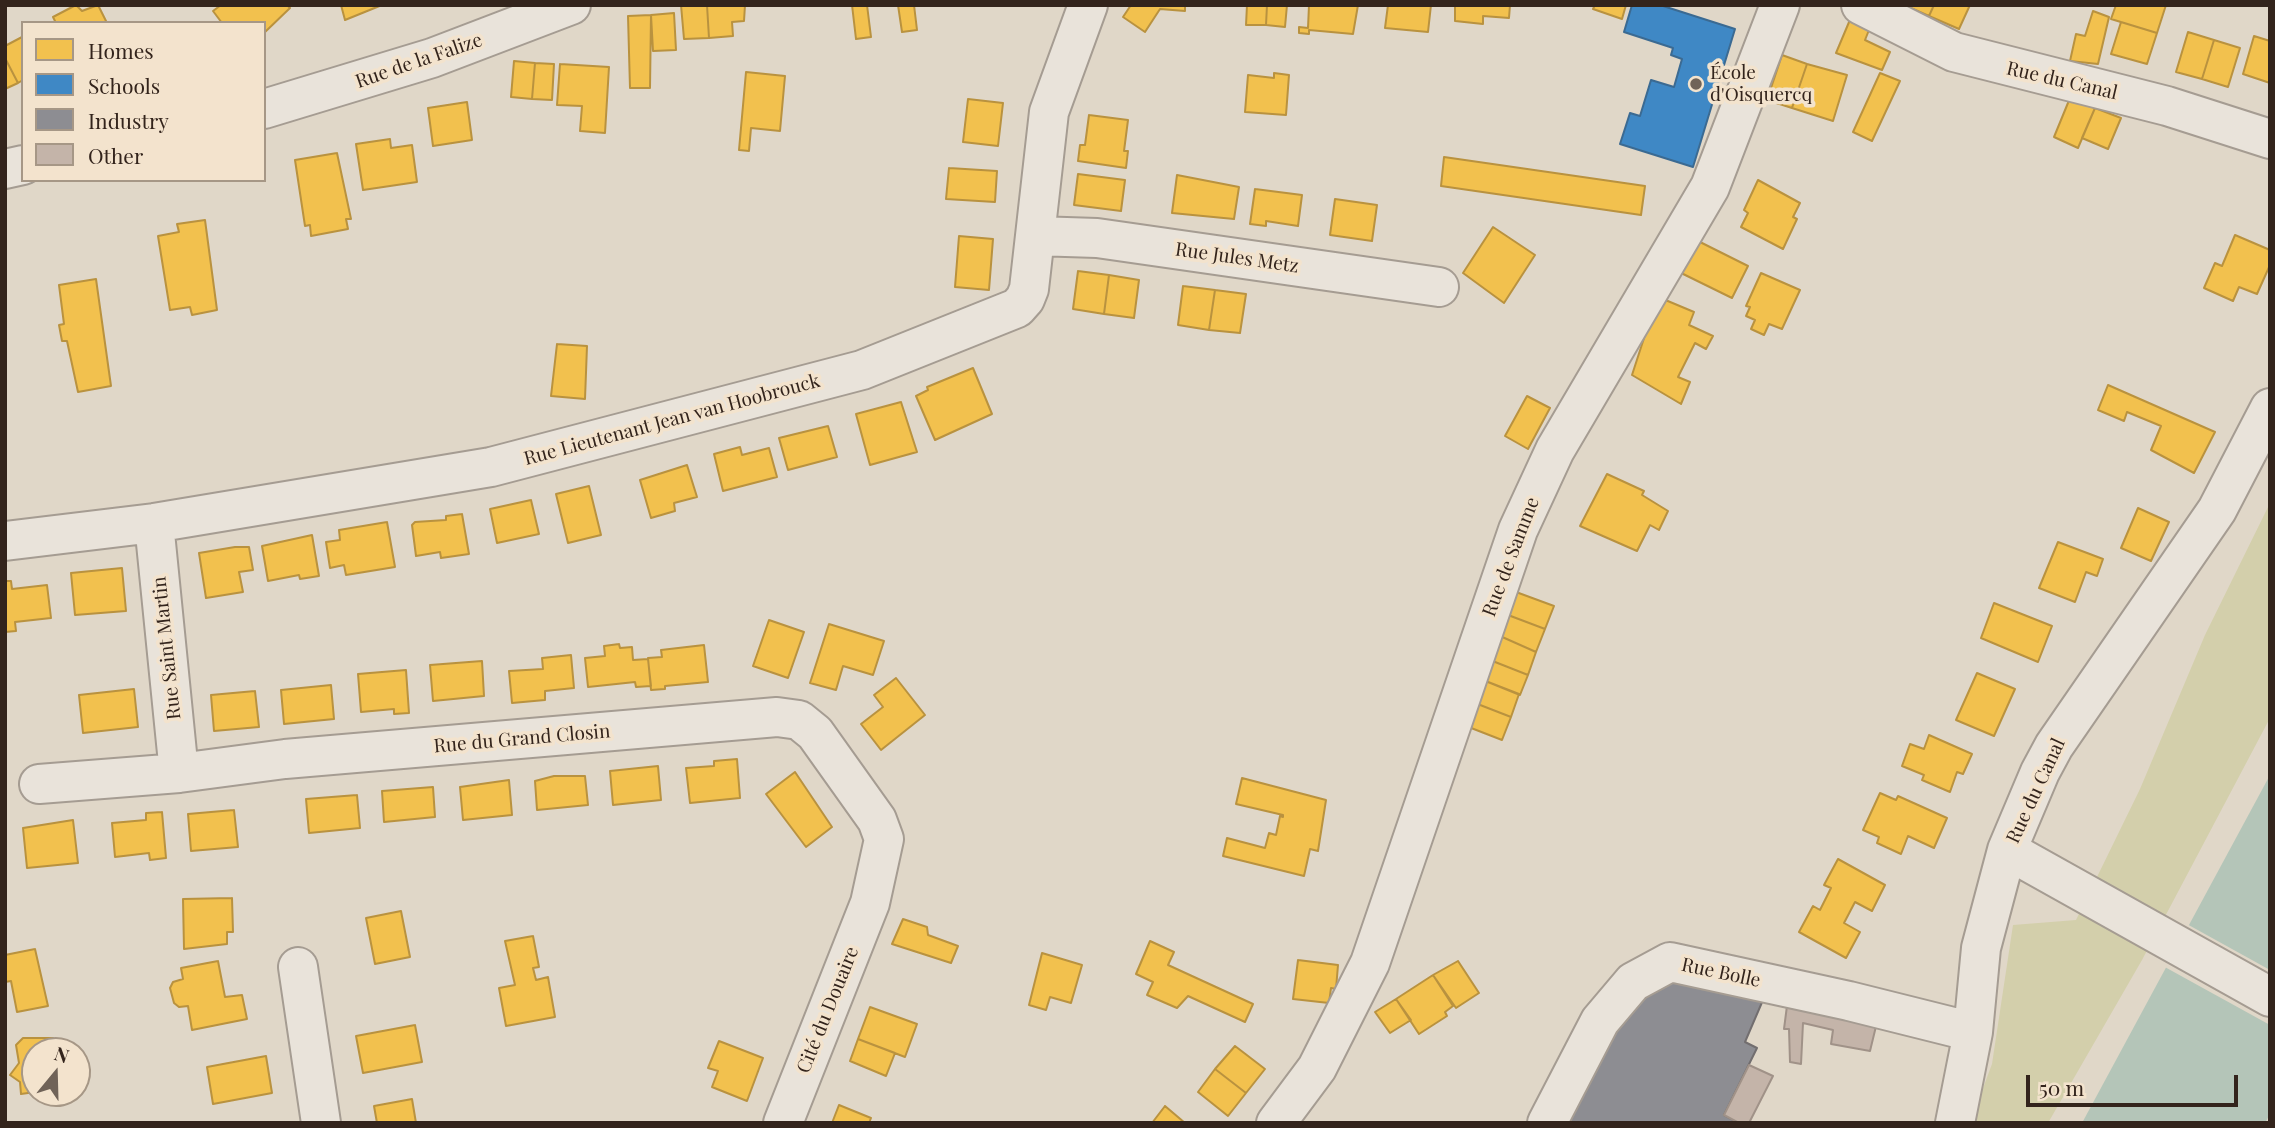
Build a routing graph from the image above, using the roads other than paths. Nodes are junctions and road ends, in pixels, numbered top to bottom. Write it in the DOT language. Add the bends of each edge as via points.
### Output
graph roads {
  1 [pos="571,5"];
  2 [pos="1088,5"];
  3 [pos="1780,5"];
  4 [pos="1861,5"];
  5 [pos="266,108"];
  6 [pos="2270,139"];
  7 [pos="1034,236"];
  8 [pos="1439,288"];
  9 [pos="2270,408"];
  10 [pos="154,523"];
  11 [pos="5,541"];
  12 [pos="179,773"];
  13 [pos="39,784"];
  14 [pos="2007,850"];
  15 [pos="871,896"];
  16 [pos="298,967"];
  17 [pos="2270,998"];
  18 [pos="1973,1032"];
  19 [pos="321,1123"];
  20 [pos="783,1123"];
  21 [pos="1276,1123"];
  22 [pos="1547,1123"];
  23 [pos="1955,1123"];
  1 -- 5 [label="street, Rue de la Falize" via="432,58"];
  2 -- 7 [label="street, Rue Lieutenant Jean van Hoobrouck" via="1049,112"];
  3 -- 21 [label="street, Rue de Samme" via="1710,187 1562,439 1518,530 1370,964 1317,1068"];
  4 -- 6 [label="street, Rue du Canal" via="1954,52 2167,106"];
  7 -- 8 [label="street, Rue Jules Metz" via="1097,238"];
  7 -- 10 [label="street, Rue Lieutenant Jean van Hoobrouck" via="1028,289 1017,308 862,370 491,467"];
  9 -- 14 [label="street, Rue du Canal" via="2217,510 2054,746"];
  10 -- 11 [label="street, Rue Lieutenant Jean van Hoobrouck"];
  10 -- 12 [label="street, Rue Saint Martin"];
  12 -- 13 [label="street, Rue du Grand Closin"];
  12 -- 15 [label="street, Rue du Grand Closin" via="340,754 777,718 799,720 815,733 877,820 884,839"];
  14 -- 17 [label="street, Rue du Canal"];
  14 -- 18 [label="street" via="1981,948"];
  15 -- 20 [label="street, Cité du Douaire"];
  16 -- 19 [label="street"];
  18 -- 22 [label="street, Rue Bolle" via="1670,962 1633,982 1600,1021"];
  18 -- 23 [label="street"];
}
